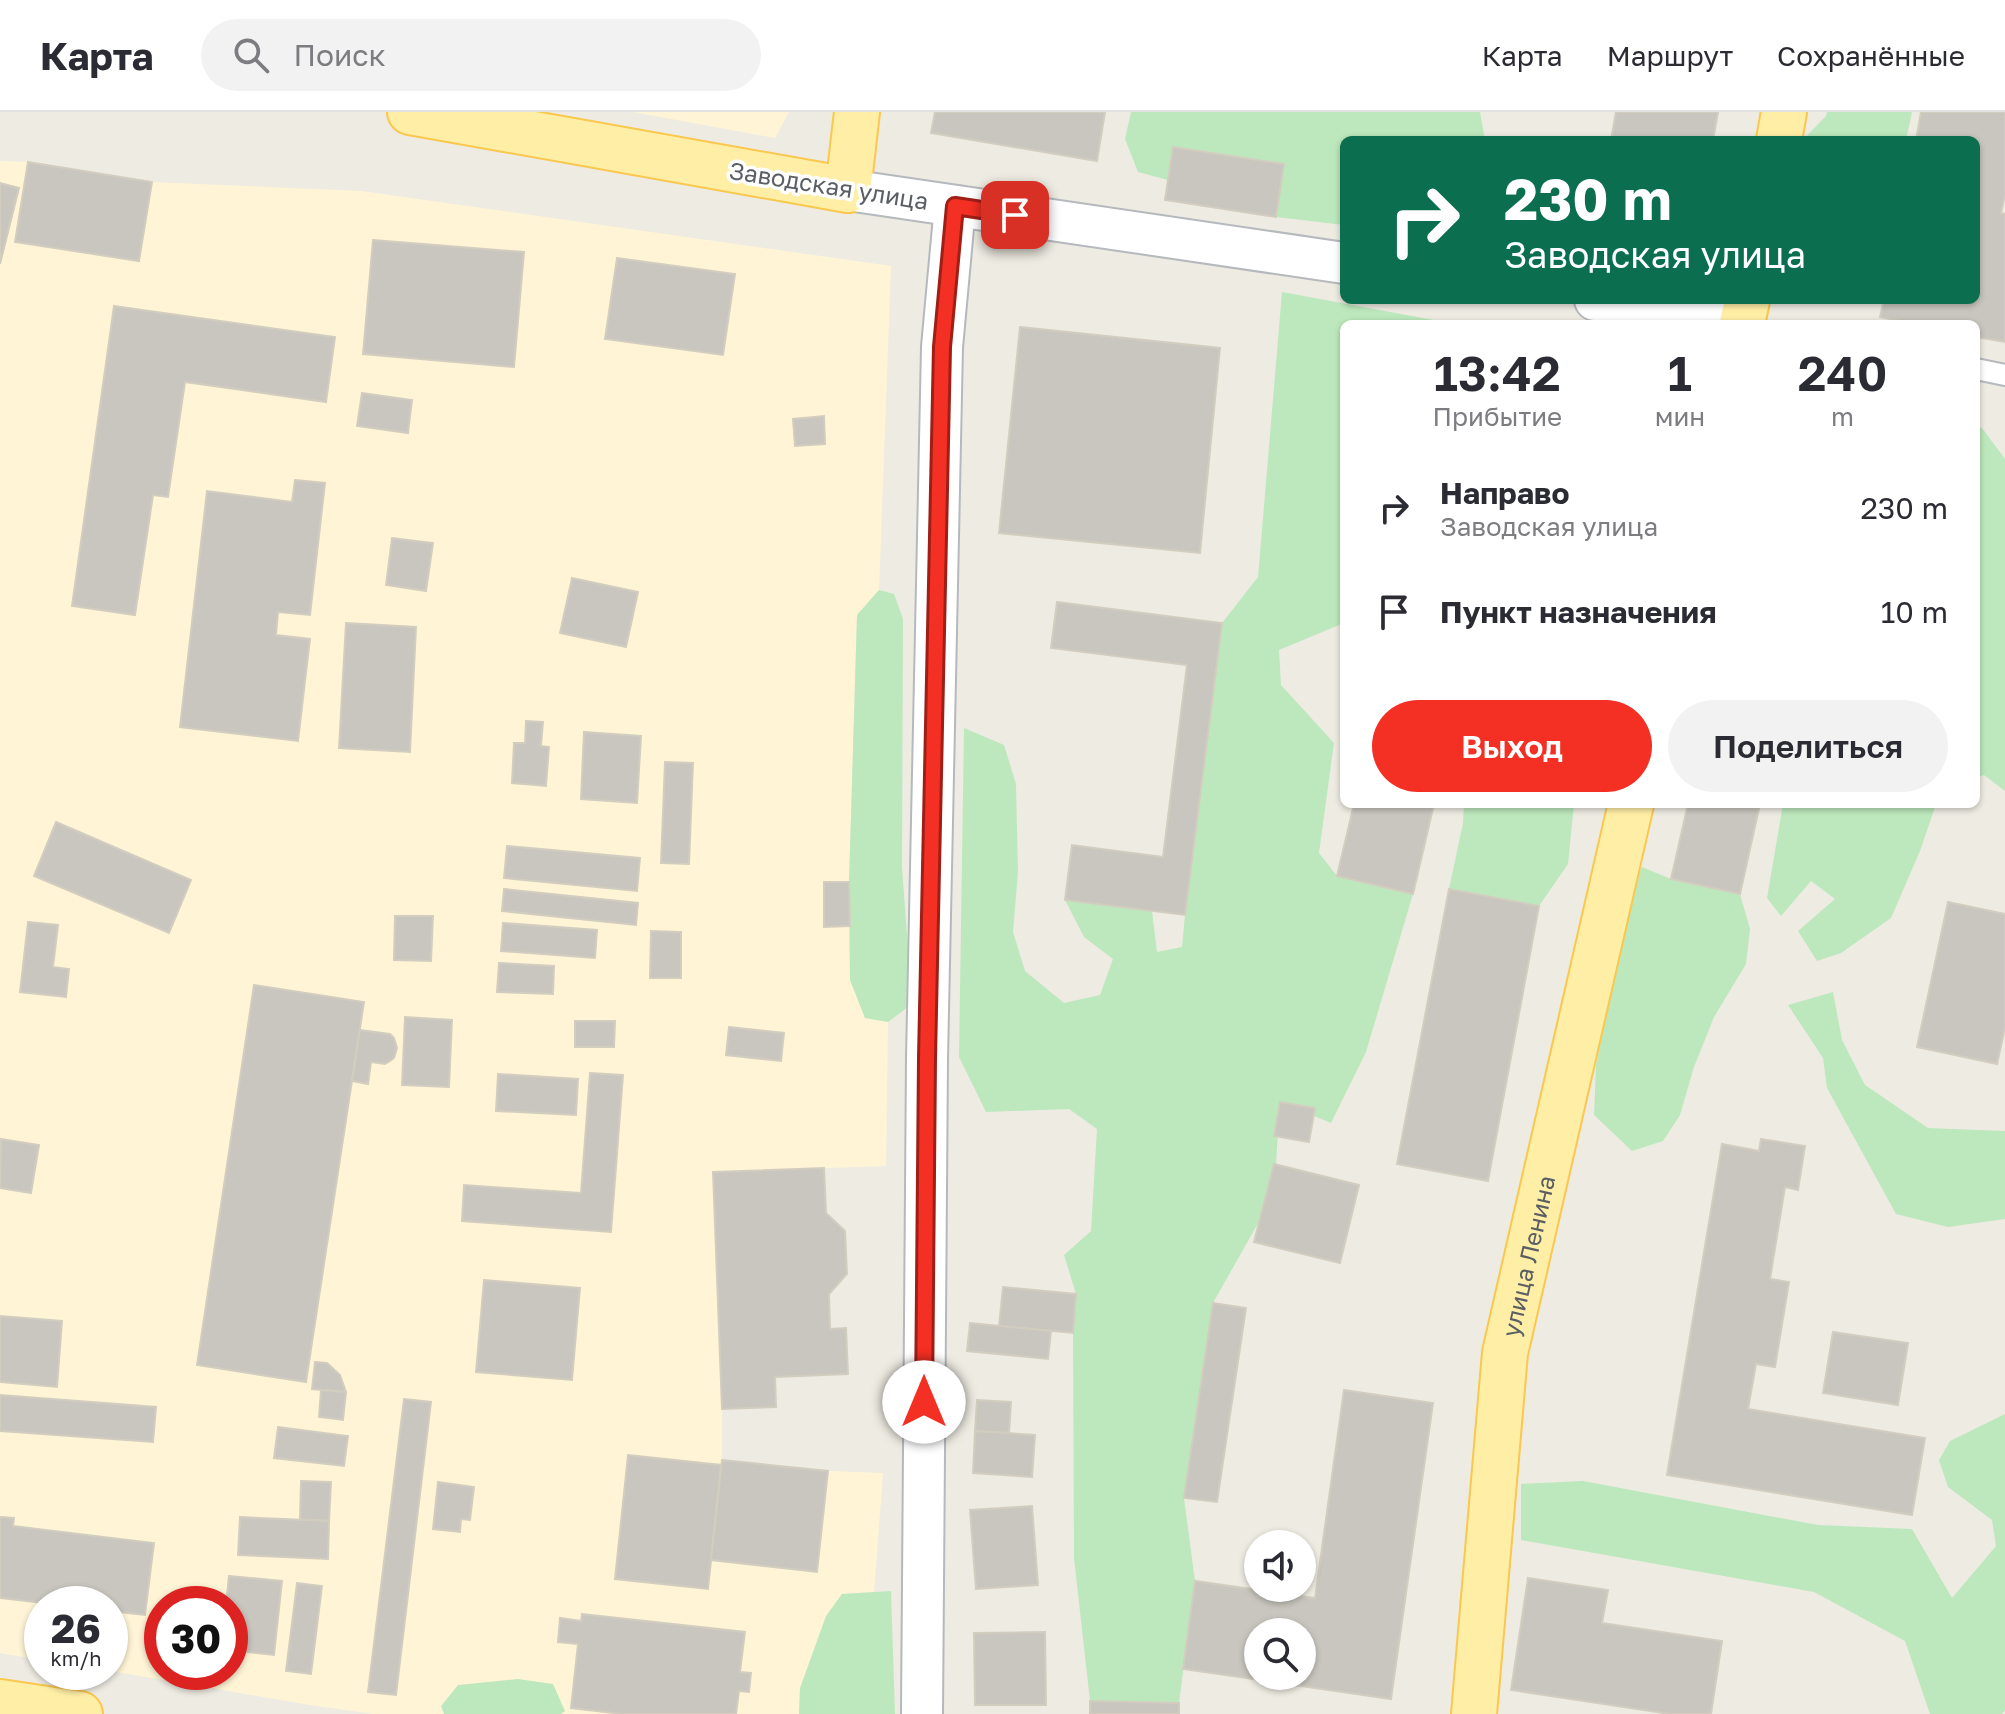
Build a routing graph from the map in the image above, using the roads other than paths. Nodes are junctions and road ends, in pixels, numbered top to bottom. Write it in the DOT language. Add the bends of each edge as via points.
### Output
graph roads {
  1 [pos="410,112"];
  2 [pos="857,112"];
  3 [pos="1784,112"];
  4 [pos="1780,136"];
  5 [pos="848,190"];
  6 [pos="955,206"];
  7 [pos="1340,262"];
  8 [pos="1631,304"];
  9 [pos="1746,317"];
  10 [pos="1980,370"];
  11 [pos="2005,375"];
  12 [pos="1630,808"];
  13 [pos="0,1702"];
  14 [pos="80,1714"];
  15 [pos="922,1714"];
  16 [pos="1474,1714"];
  1 -- 5 [label="main road, Заводская улица"];
  2 -- 5 [label="main road"];
  3 -- 4 [label="main road"];
  5 -- 6 [label="street, Заводская улица"];
  6 -- 7 [label="street, Заводская улица"];
  6 -- 15 [label="street" via="942,347 927,1058"];
  8 -- 9 [label="street"];
  10 -- 11 [label="lane"];
  12 -- 16 [label="main road, улица Ленина" via="1505,1353"];
  13 -- 14 [label="main road"];
}
